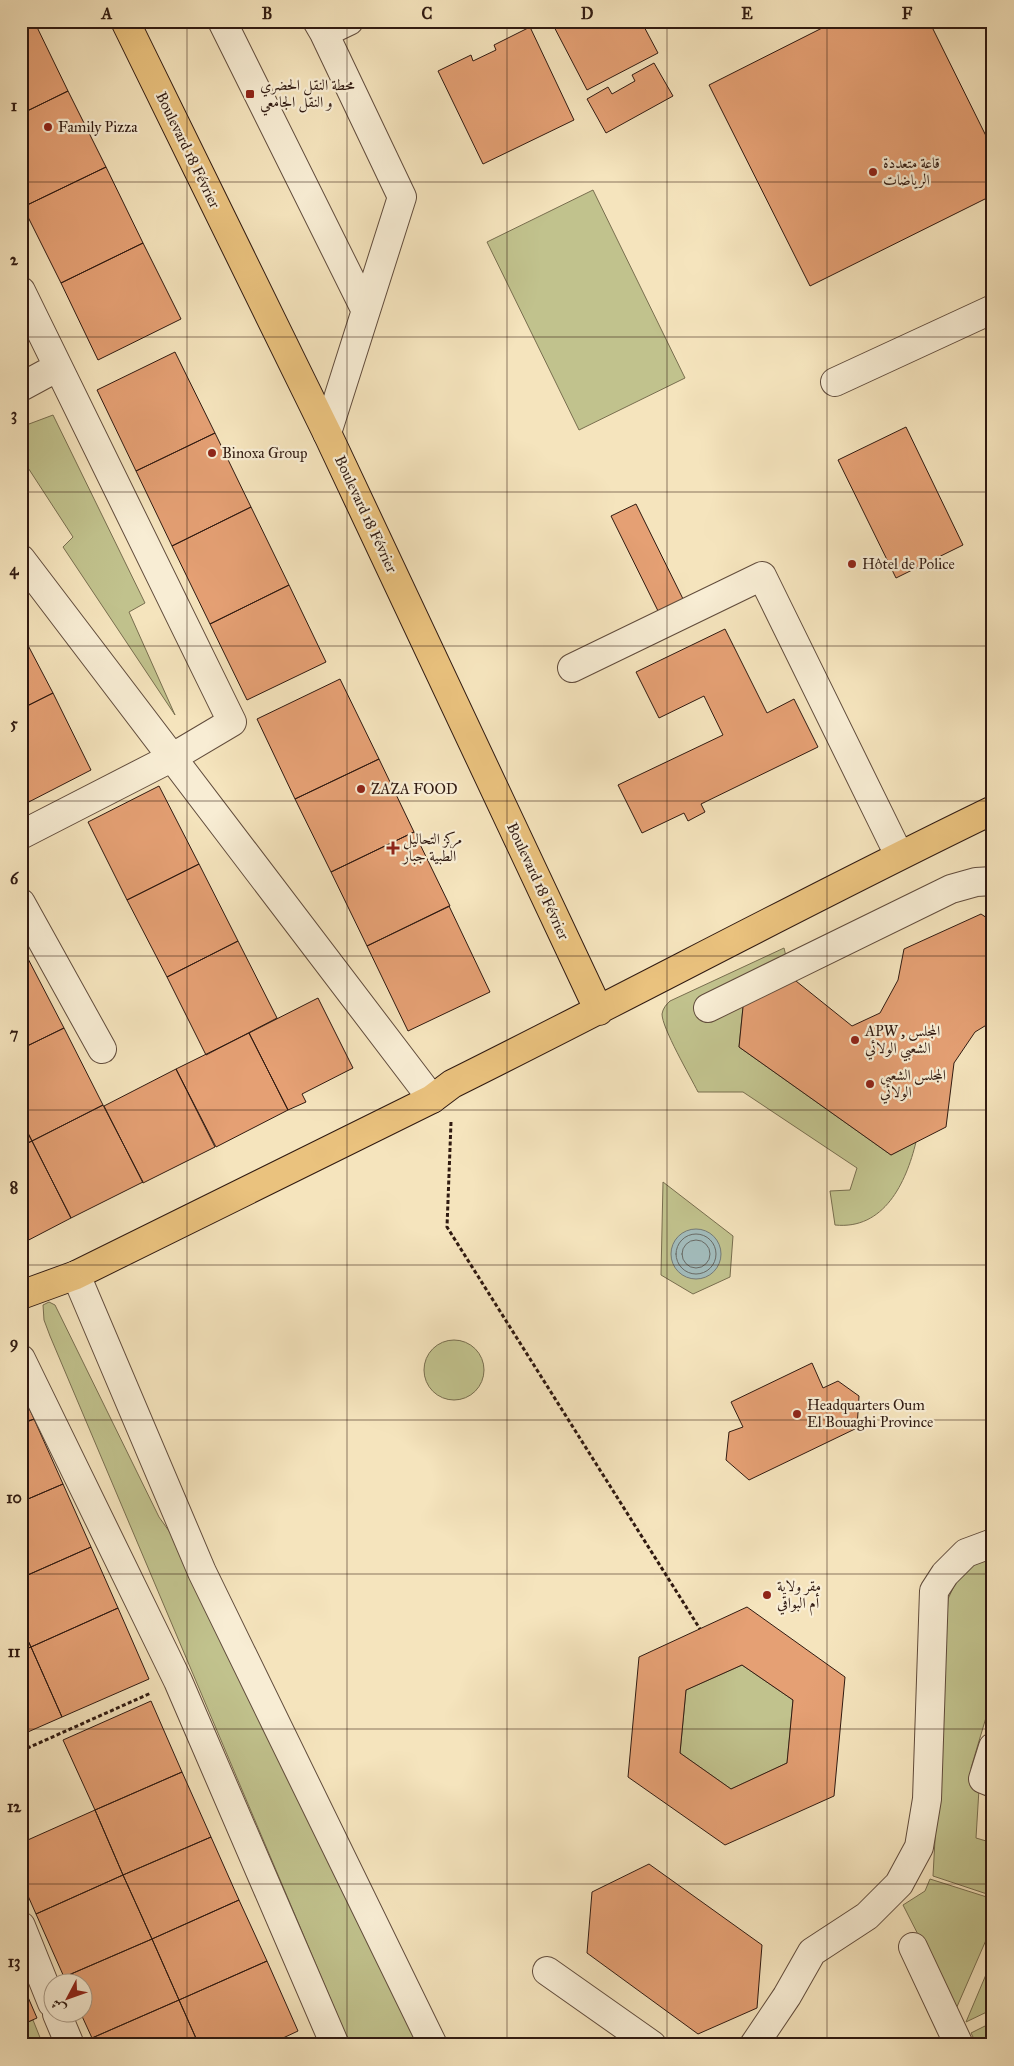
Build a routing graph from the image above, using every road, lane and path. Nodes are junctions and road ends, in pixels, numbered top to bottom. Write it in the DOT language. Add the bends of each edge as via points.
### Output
graph roads {
  1 [pos="125,21"];
  2 [pos="222,21"];
  3 [pos="349,21"];
  4 [pos="320,27"];
  5 [pos="21,291"];
  6 [pos="993,309"];
  7 [pos="365,310"];
  8 [pos="58,367"];
  9 [pos="835,382"];
  10 [pos="21,387"];
  11 [pos="327,433"];
  12 [pos="21,559"];
  13 [pos="572,668"];
  14 [pos="173,757"];
  15 [pos="993,810"];
  16 [pos="21,835"];
  17 [pos="899,855"];
  18 [pos="993,881"];
  19 [pos="21,903"];
  20 [pos="708,1008"];
  21 [pos="599,1011"];
  22 [pos="102,1049"];
  23 [pos="442,1092"];
  24 [pos="76,1275"];
  25 [pos="21,1296"];
  26 [pos="21,1359"];
  27 [pos="993,1543"];
  28 [pos="700,1629"];
  29 [pos="178,1681"];
  30 [pos="993,1747"];
  31 [pos="21,1751"];
  32 [pos="993,1783"];
  33 [pos="21,1926"];
  34 [pos="913,1947"];
  35 [pos="547,1971"];
  36 [pos="42,1978"];
  37 [pos="61,2024"];
  38 [pos="70,2045"];
  39 [pos="335,2045"];
  40 [pos="433,2045"];
  41 [pos="652,2045"];
  42 [pos="754,2045"];
  43 [pos="959,2045"];
  1 -- 11 [label="main road, Boulevard 18 Février"];
  2 -- 7 [label="street"];
  3 -- 4 [label="street"];
  4 -- 7 [label="street" via="402,197"];
  5 -- 8 [label="street"];
  6 -- 9 [label="street"];
  7 -- 11 [label="street"];
  8 -- 10 [label="street"];
  8 -- 14 [label="street" via="232,722"];
  11 -- 21 [label="main road, Boulevard 18 Février"];
  12 -- 14 [label="street"];
  13 -- 17 [label="street" via="762,576"];
  14 -- 16 [label="street"];
  14 -- 23 [label="street"];
  15 -- 17 [label="main road"];
  17 -- 21 [label="main road"];
  18 -- 20 [label="street" via="951,889"];
  19 -- 22 [label="street"];
  21 -- 23 [label="main road"];
  23 -- 24 [label="main road"];
  23 -- 28 [label="path" via="447,1227"];
  24 -- 25 [label="main road"];
  24 -- 40 [label="street" via="202,1572"];
  26 -- 29 [label="street"];
  27 -- 42 [label="street" via="966,1553 945,1574 934,1591 927,1799 919,1847 899,1884 868,1916 812,1952"];
  29 -- 31 [label="path"];
  29 -- 39 [label="street"];
  30 -- 32 [label="street" via="983,1780"];
  33 -- 36 [label="street"];
  34 -- 43 [label="street"];
  35 -- 41 [label="street"];
  37 -- 38 [label="street"];
}
